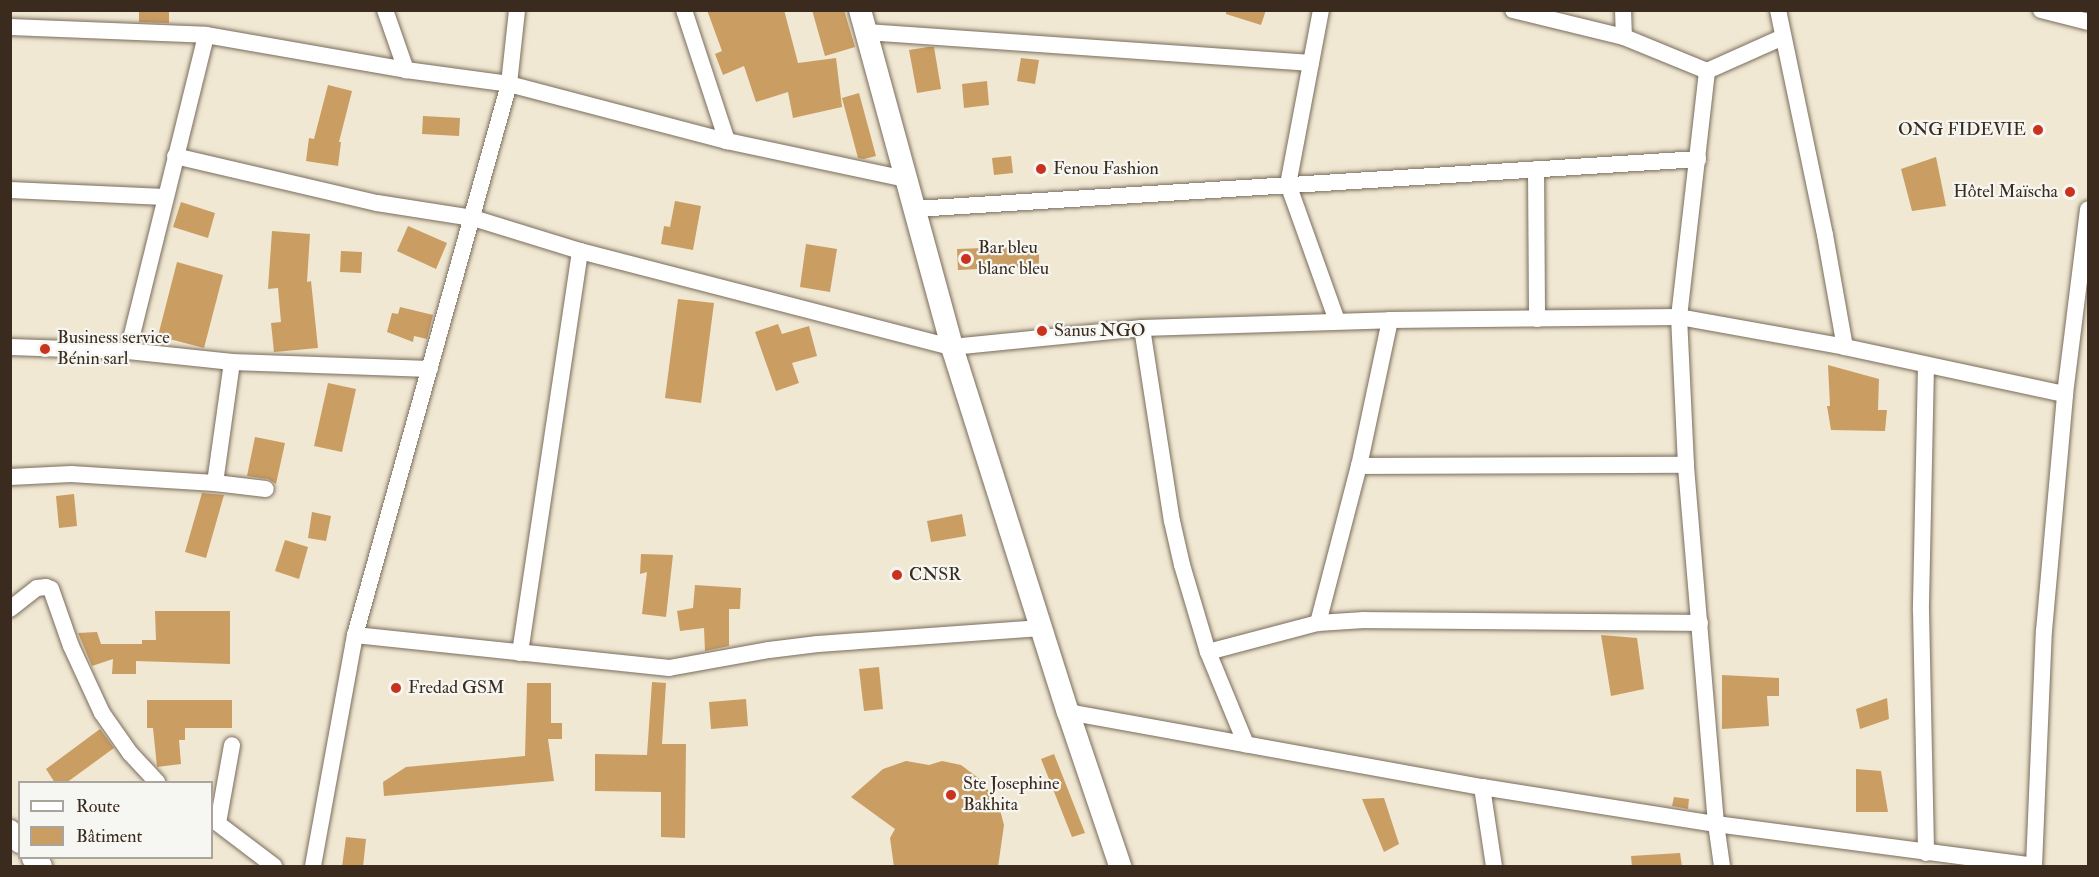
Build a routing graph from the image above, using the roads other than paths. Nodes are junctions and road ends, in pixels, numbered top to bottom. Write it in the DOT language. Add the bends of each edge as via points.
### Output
graph roads {
  1 [pos="385,10"];
  2 [pos="517,10"];
  3 [pos="684,10"];
  4 [pos="860,10"];
  5 [pos="1321,10"];
  6 [pos="1512,10"];
  7 [pos="1623,10"];
  8 [pos="1778,10"];
  9 [pos="2041,10"];
  10 [pos="2088,22"];
  11 [pos="10,27"];
  12 [pos="867,32"];
  13 [pos="206,35"];
  14 [pos="1624,37"];
  15 [pos="1783,37"];
  16 [pos="1311,63"];
  17 [pos="406,70"];
  18 [pos="1707,71"];
  19 [pos="509,84"];
  20 [pos="727,141"];
  21 [pos="175,156"];
  22 [pos="1698,159"];
  23 [pos="1536,170"];
  24 [pos="906,179"];
  25 [pos="1288,184"];
  26 [pos="10,190"];
  27 [pos="165,197"];
  28 [pos="915,209"];
  29 [pos="2088,209"];
  30 [pos="473,218"];
  31 [pos="580,251"];
  32 [pos="2082,313"];
  33 [pos="1679,317"];
  34 [pos="1537,319"];
  35 [pos="1390,320"];
  36 [pos="1337,321"];
  37 [pos="1142,328"];
  38 [pos="10,347"];
  39 [pos="952,347"];
  40 [pos="1845,347"];
  41 [pos="128,351"];
  42 [pos="232,362"];
  43 [pos="1926,365"];
  44 [pos="430,369"];
  45 [pos="2065,394"];
  46 [pos="1686,465"];
  47 [pos="1359,466"];
  48 [pos="10,477"];
  49 [pos="215,483"];
  50 [pos="266,489"];
  51 [pos="10,609"];
  52 [pos="1318,623"];
  53 [pos="1700,623"];
  54 [pos="1041,628"];
  55 [pos="355,635"];
  56 [pos="1208,652"];
  57 [pos="520,653"];
  58 [pos="1068,712"];
  59 [pos="1246,744"];
  60 [pos="232,745"];
  61 [pos="156,781"];
  62 [pos="1482,787"];
  63 [pos="215,821"];
  64 [pos="1716,824"];
  65 [pos="1926,853"];
  66 [pos="274,867"];
  67 [pos="313,867"];
  68 [pos="1120,867"];
  69 [pos="1494,867"];
  70 [pos="1722,867"];
  71 [pos="2033,867"];
  1 -- 17 [label="street"];
  2 -- 19 [label="street"];
  3 -- 20 [label="street"];
  4 -- 12 [label="main road"];
  5 -- 16 [label="street"];
  6 -- 14 [label="street"];
  7 -- 14 [label="street"];
  8 -- 15 [label="street"];
  9 -- 10 [label="street"];
  11 -- 13 [label="street"];
  12 -- 16 [label="street"];
  12 -- 24 [label="main road"];
  13 -- 17 [label="street"];
  13 -- 21 [label="street"];
  14 -- 18 [label="street"];
  15 -- 18 [label="street"];
  15 -- 40 [label="street"];
  16 -- 25 [label="street"];
  17 -- 19 [label="street"];
  18 -- 22 [label="street"];
  19 -- 20 [label="street"];
  19 -- 30 [label="street"];
  20 -- 24 [label="street"];
  21 -- 27 [label="street"];
  21 -- 30 [label="street" via="377,203"];
  22 -- 23 [label="street"];
  22 -- 33 [label="street"];
  23 -- 25 [label="street"];
  23 -- 34 [label="street"];
  24 -- 28 [label="main road"];
  25 -- 28 [label="street"];
  25 -- 36 [label="street"];
  26 -- 27 [label="street"];
  27 -- 41 [label="street"];
  28 -- 39 [label="main road"];
  29 -- 32 [label="street"];
  30 -- 31 [label="street"];
  30 -- 44 [label="street"];
  31 -- 39 [label="street"];
  31 -- 57 [label="street"];
  32 -- 45 [label="street"];
  33 -- 34 [label="street"];
  33 -- 40 [label="street"];
  33 -- 46 [label="street"];
  34 -- 35 [label="street"];
  35 -- 36 [label="street"];
  35 -- 47 [label="street"];
  36 -- 37 [label="street"];
  37 -- 39 [label="street"];
  37 -- 56 [label="street" via="1172,520"];
  38 -- 41 [label="street"];
  39 -- 54 [label="main road"];
  40 -- 43 [label="street"];
  41 -- 42 [label="street"];
  42 -- 44 [label="street"];
  42 -- 49 [label="street"];
  43 -- 45 [label="street"];
  43 -- 65 [label="street" via="1921,623"];
  44 -- 55 [label="street"];
  45 -- 71 [label="street" via="2044,631"];
  46 -- 47 [label="street"];
  46 -- 53 [label="street"];
  47 -- 52 [label="street"];
  48 -- 49 [label="street" via="71,474"];
  49 -- 50 [label="street"];
  51 -- 61 [label="street" via="37,588 51,589 71,646 102,713 130,753"];
  52 -- 53 [label="street"];
  52 -- 56 [label="street"];
  53 -- 64 [label="street"];
  54 -- 57 [label="street" via="808,645 669,668"];
  54 -- 58 [label="main road"];
  55 -- 57 [label="street"];
  55 -- 67 [label="street"];
  56 -- 59 [label="street"];
  58 -- 59 [label="street"];
  58 -- 68 [label="main road"];
  59 -- 62 [label="street"];
  60 -- 63 [label="street"];
  62 -- 64 [label="street"];
  62 -- 69 [label="street"];
  63 -- 66 [label="street"];
  64 -- 65 [label="street"];
  64 -- 70 [label="street"];
  65 -- 71 [label="street"];
}
